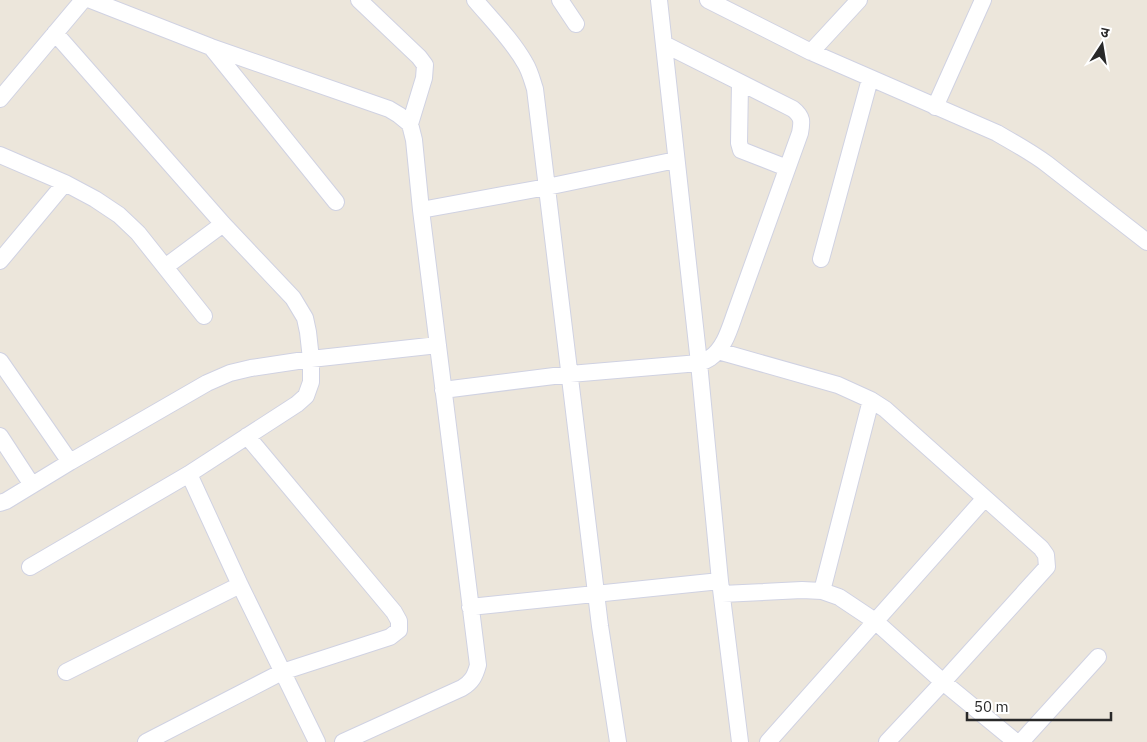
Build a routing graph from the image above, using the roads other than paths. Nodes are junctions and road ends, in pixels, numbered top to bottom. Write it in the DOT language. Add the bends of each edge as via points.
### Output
graph roads {
  1 [pos="83,0"];
  2 [pos="91,0"];
  3 [pos="359,0"];
  4 [pos="475,0"];
  5 [pos="560,0"];
  6 [pos="658,0"];
  7 [pos="708,0"];
  8 [pos="859,0"];
  9 [pos="983,0"];
  10 [pos="576,24"];
  11 [pos="55,33"];
  12 [pos="664,44"];
  13 [pos="211,47"];
  14 [pos="811,52"];
  15 [pos="870,79"];
  16 [pos="740,82"];
  17 [pos="0,99"];
  18 [pos="935,107"];
  19 [pos="410,124"];
  20 [pos="0,155"];
  21 [pos="676,160"];
  22 [pos="787,168"];
  23 [pos="65,183"];
  24 [pos="547,187"];
  25 [pos="336,202"];
  26 [pos="421,210"];
  27 [pos="223,224"];
  28 [pos="1147,242"];
  29 [pos="821,259"];
  30 [pos="0,261"];
  31 [pos="165,267"];
  32 [pos="204,316"];
  33 [pos="438,345"];
  34 [pos="718,351"];
  35 [pos="311,359"];
  36 [pos="0,361"];
  37 [pos="699,363"];
  38 [pos="570,374"];
  39 [pos="443,390"];
  40 [pos="871,400"];
  41 [pos="0,436"];
  42 [pos="247,436"];
  43 [pos="70,462"];
  44 [pos="189,474"];
  45 [pos="32,485"];
  46 [pos="985,498"];
  47 [pos="0,503"];
  48 [pos="30,567"];
  49 [pos="240,584"];
  50 [pos="721,588"];
  51 [pos="822,591"];
  52 [pos="596,593"];
  53 [pos="470,607"];
  54 [pos="874,621"];
  55 [pos="1098,657"];
  56 [pos="66,672"];
  57 [pos="282,672"];
  58 [pos="943,682"];
  59 [pos="146,742"];
  60 [pos="317,742"];
  61 [pos="343,742"];
  62 [pos="618,742"];
  63 [pos="740,742"];
  64 [pos="768,742"];
  65 [pos="887,742"];
  66 [pos="1016,742"];
  67 [pos="1021,742"];
  1 -- 11 [label="street"];
  2 -- 13 [label="street"];
  3 -- 19 [label="street" via="425,65"];
  4 -- 24 [label="street" via="516,50 531,75"];
  5 -- 10 [label="street"];
  6 -- 12 [label="street"];
  7 -- 14 [label="street"];
  8 -- 14 [label="street"];
  9 -- 18 [label="street"];
  11 -- 17 [label="street"];
  11 -- 27 [label="street"];
  12 -- 16 [label="street"];
  12 -- 21 [label="street"];
  13 -- 19 [label="street" via="388,109"];
  13 -- 25 [label="street"];
  14 -- 15 [label="street"];
  15 -- 18 [label="street"];
  15 -- 29 [label="street"];
  16 -- 22 [label="street" via="741,150"];
  16 -- 22 [label="street" via="798,113 802,122"];
  18 -- 28 [label="street" via="997,133 1030,152"];
  19 -- 26 [label="street"];
  20 -- 23 [label="street"];
  21 -- 24 [label="street"];
  21 -- 37 [label="street"];
  22 -- 34 [label="street" via="736,311"];
  23 -- 30 [label="street"];
  23 -- 31 [label="street" via="119,215"];
  24 -- 26 [label="street"];
  24 -- 38 [label="street"];
  26 -- 33 [label="street"];
  27 -- 31 [label="street"];
  27 -- 35 [label="street" via="293,298 305,318"];
  31 -- 32 [label="street"];
  33 -- 35 [label="street"];
  33 -- 39 [label="street"];
  34 -- 37 [label="street"];
  34 -- 40 [label="street" via="838,385"];
  35 -- 42 [label="street" via="311,382 306,396"];
  35 -- 43 [label="street" via="230,373"];
  36 -- 43 [label="street"];
  37 -- 38 [label="street"];
  37 -- 50 [label="street"];
  38 -- 39 [label="street"];
  38 -- 52 [label="street"];
  39 -- 53 [label="street"];
  40 -- 46 [label="street"];
  40 -- 51 [label="street"];
  41 -- 45 [label="street"];
  42 -- 44 [label="street"];
  42 -- 57 [label="street" via="394,612 398,621 399,630 390,638"];
  43 -- 45 [label="street"];
  44 -- 48 [label="street"];
  44 -- 49 [label="street"];
  45 -- 47 [label="street"];
  46 -- 54 [label="street"];
  46 -- 58 [label="street" via="1041,548 1046,555 1047,567"];
  49 -- 56 [label="street"];
  49 -- 57 [label="street"];
  50 -- 51 [label="street"];
  50 -- 52 [label="street"];
  50 -- 63 [label="street"];
  51 -- 54 [label="street" via="839,597"];
  52 -- 53 [label="street"];
  52 -- 62 [label="street"];
  53 -- 61 [label="street" via="478,665 471,682"];
  54 -- 58 [label="street"];
  54 -- 64 [label="street"];
  55 -- 67 [label="street"];
  57 -- 59 [label="street"];
  57 -- 60 [label="street"];
  58 -- 65 [label="street"];
  58 -- 66 [label="street"];
}
